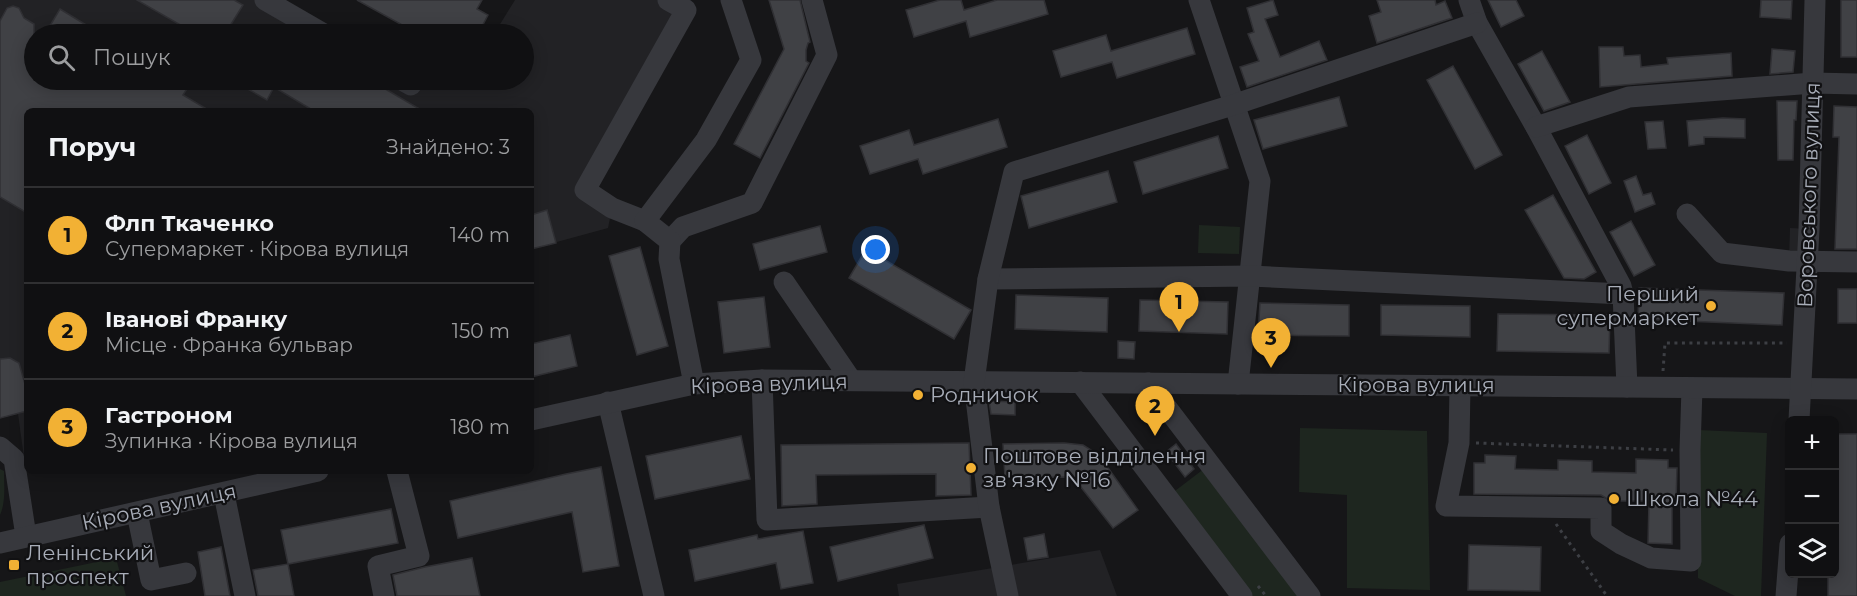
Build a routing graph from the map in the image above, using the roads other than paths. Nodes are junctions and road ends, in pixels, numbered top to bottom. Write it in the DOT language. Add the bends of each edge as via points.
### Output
graph roads {
  1 [pos="265,0"];
  2 [pos="668,0"];
  3 [pos="731,0"];
  4 [pos="812,0"];
  5 [pos="1199,0"];
  6 [pos="1469,0"];
  7 [pos="1815,0"];
  8 [pos="1476,23"];
  9 [pos="307,24"];
  10 [pos="1813,83"];
  11 [pos="1857,84"];
  12 [pos="1236,104"];
  13 [pos="1536,127"];
  14 [pos="1687,214"];
  15 [pos="645,221"];
  16 [pos="670,241"];
  17 [pos="1808,261"];
  18 [pos="1857,262"];
  19 [pos="1251,276"];
  20 [pos="988,279"];
  21 [pos="784,282"];
  22 [pos="1623,294"];
  23 [pos="762,380"];
  24 [pos="851,380"];
  25 [pos="974,382"];
  26 [pos="1080,382"];
  27 [pos="1148,383"];
  28 [pos="694,384"];
  29 [pos="1238,384"];
  30 [pos="1460,386"];
  31 [pos="1627,387"];
  32 [pos="1692,388"];
  33 [pos="1801,389"];
  34 [pos="1857,389"];
  35 [pos="608,402"];
  36 [pos="1799,416"];
  37 [pos="534,419"];
  38 [pos="0,447"];
  39 [pos="306,474"];
  40 [pos="398,474"];
  41 [pos="224,494"];
  42 [pos="989,507"];
  43 [pos="137,513"];
  44 [pos="26,536"];
  45 [pos="0,543"];
  46 [pos="186,573"];
  47 [pos="1787,578"];
  48 [pos="245,596"];
  49 [pos="384,596"];
  50 [pos="654,596"];
  51 [pos="1008,596"];
  52 [pos="1242,596"];
  53 [pos="1310,596"];
  54 [pos="1786,596"];
  1 -- 9 [label="street"];
  2 -- 15 [label="street" via="686,10 585,190 612,208"];
  3 -- 15 [label="street" via="751,60 706,140"];
  4 -- 16 [label="street" via="827,54 752,203 683,227"];
  5 -- 12 [label="street"];
  6 -- 8 [label="street"];
  7 -- 10 [label="street, Воровського вулиця"];
  8 -- 12 [label="street"];
  8 -- 13 [label="street"];
  10 -- 11 [label="street"];
  10 -- 13 [label="street" via="1629,97"];
  10 -- 17 [label="street, Воровського вулиця"];
  12 -- 19 [label="street" via="1260,181"];
  12 -- 20 [label="street" via="1014,172"];
  13 -- 22 [label="street"];
  14 -- 17 [label="street" via="1722,252"];
  15 -- 16 [label="street"];
  16 -- 28 [label="street" via="669,259"];
  17 -- 18 [label="street"];
  17 -- 33 [label="street, Воровського вулиця"];
  19 -- 20 [label="street"];
  19 -- 22 [label="street"];
  19 -- 29 [label="street"];
  20 -- 25 [label="street"];
  21 -- 24 [label="street"];
  22 -- 31 [label="street"];
  23 -- 24 [label="street, Кірова вулиця"];
  23 -- 28 [label="street, Кірова вулиця"];
  23 -- 42 [label="street" via="767,520"];
  24 -- 25 [label="street, Кірова вулиця"];
  25 -- 26 [label="street, Кірова вулиця"];
  25 -- 42 [label="street"];
  26 -- 27 [label="street, Кірова вулиця"];
  26 -- 52 [label="street"];
  27 -- 29 [label="street, Кірова вулиця"];
  27 -- 53 [label="street"];
  28 -- 35 [label="street, Кірова вулиця"];
  29 -- 30 [label="street, Кірова вулиця"];
  30 -- 31 [label="street, Кірова вулиця"];
  30 -- 32 [label="street" via="1459,443 1446,506 1601,508 1601,531 1620,544 1651,558 1691,561"];
  31 -- 32 [label="street, Кірова вулиця"];
  32 -- 33 [label="street, Кірова вулиця"];
  33 -- 34 [label="street, Кірова вулиця"];
  33 -- 36 [label="street, Воровського вулиця"];
  35 -- 37 [label="street, Кірова вулиця"];
  35 -- 50 [label="street"];
  38 -- 44 [label="street" via="14,459"];
  39 -- 41 [label="street, Кірова вулиця"];
  40 -- 49 [label="street" via="419,556 378,566"];
  41 -- 43 [label="street, Кірова вулиця"];
  41 -- 48 [label="street"];
  42 -- 51 [label="street"];
  43 -- 44 [label="street, Кірова вулиця"];
  43 -- 46 [label="street" via="151,580"];
  44 -- 45 [label="street, Кірова вулиця"];
  47 -- 54 [label="street"];
}
